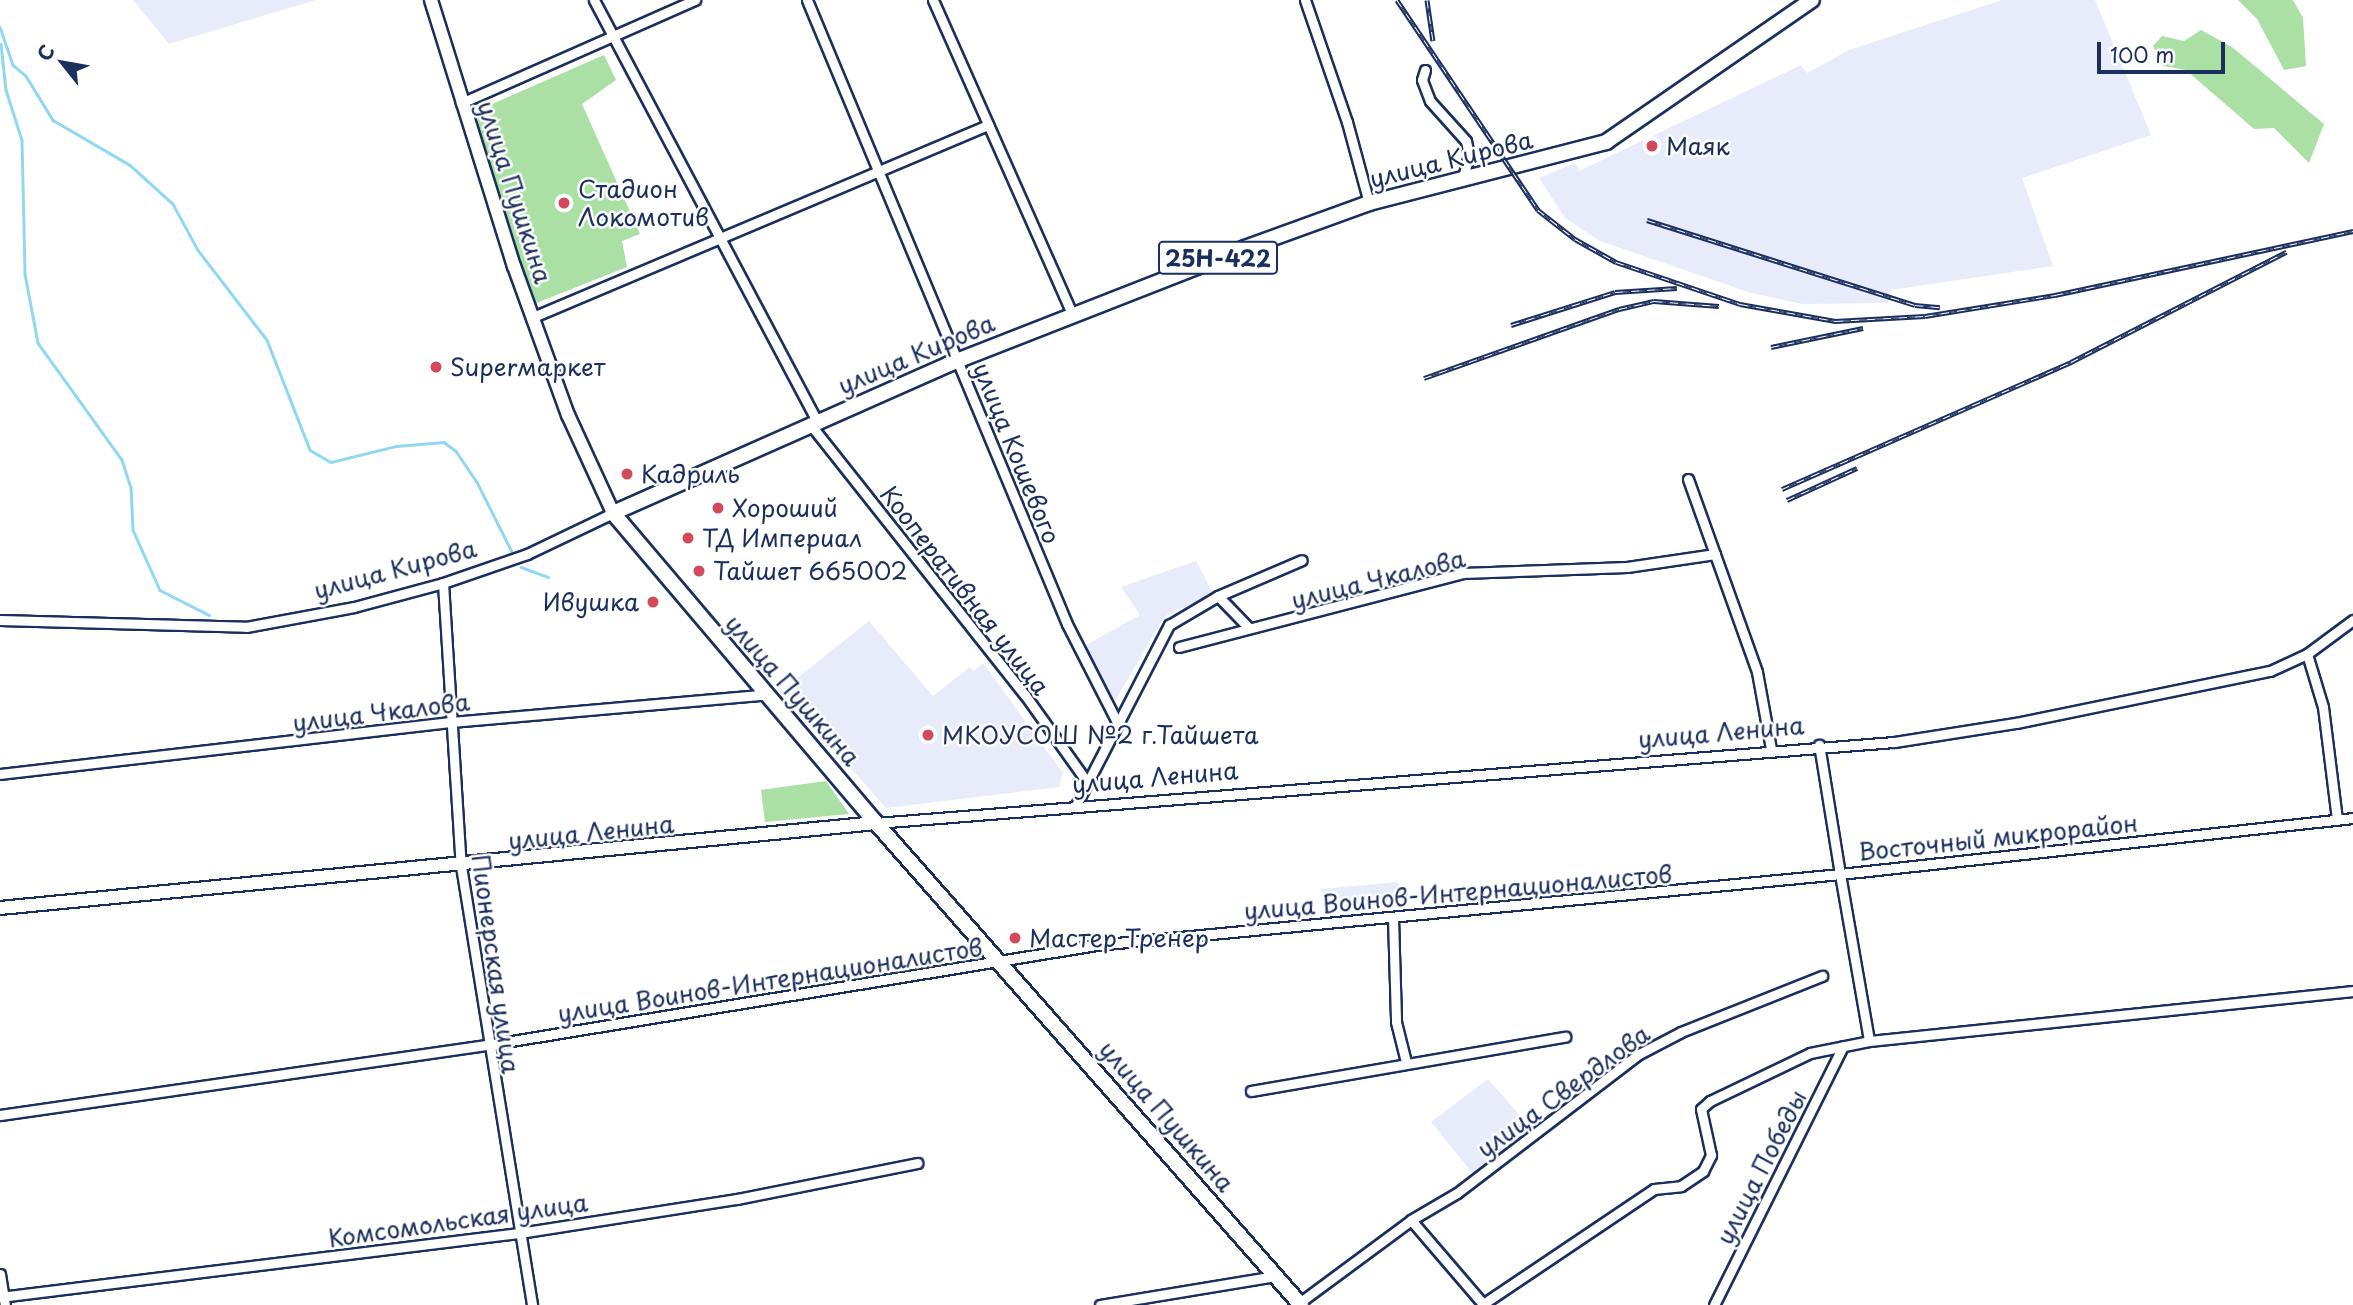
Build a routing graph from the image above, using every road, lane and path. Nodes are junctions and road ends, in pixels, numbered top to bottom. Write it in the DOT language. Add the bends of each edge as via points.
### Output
graph roads {
  1 [pos="431,0"];
  2 [pos="594,0"];
  3 [pos="695,0"];
  4 [pos="807,0"];
  5 [pos="933,0"];
  6 [pos="1305,0"];
  7 [pos="1812,0"];
  8 [pos="614,38"];
  9 [pos="1425,70"];
  10 [pos="461,103"];
  11 [pos="988,125"];
  12 [pos="878,170"];
  13 [pos="1463,177"];
  14 [pos="1369,203"];
  15 [pos="717,239"];
  16 [pos="1072,314"];
  17 [pos="533,317"];
  18 [pos="958,360"];
  19 [pos="813,422"];
  20 [pos="1688,479"];
  21 [pos="613,513"];
  22 [pos="1715,554"];
  23 [pos="1302,560"];
  24 [pos="443,583"];
  25 [pos="1218,596"];
  26 [pos="0,620"];
  27 [pos="2353,620"];
  28 [pos="1248,627"];
  29 [pos="1179,647"];
  30 [pos="2307,654"];
  31 [pos="767,694"];
  32 [pos="450,723"];
  33 [pos="1118,724"];
  34 [pos="1819,745"];
  35 [pos="1771,749"];
  36 [pos="0,774"];
  37 [pos="1087,782"];
  38 [pos="1076,805"];
  39 [pos="2353,818"];
  40 [pos="2337,819"];
  41 [pos="876,823"];
  42 [pos="461,866"];
  43 [pos="1840,874"];
  44 [pos="0,908"];
  45 [pos="1393,918"];
  46 [pos="1002,963"];
  47 [pos="1822,976"];
  48 [pos="2353,991"];
  49 [pos="1565,1037"];
  50 [pos="1869,1041"];
  51 [pos="487,1045"];
  52 [pos="1843,1046"];
  53 [pos="1406,1062"];
  54 [pos="1251,1091"];
  55 [pos="0,1115"];
  56 [pos="917,1163"];
  57 [pos="1411,1220"];
  58 [pos="519,1233"];
  59 [pos="0,1275"];
  60 [pos="1276,1276"];
  61 [pos="3,1299"];
  62 [pos="1300,1304"];
  63 [pos="532,1305"];
  64 [pos="1100,1305"];
  65 [pos="1714,1305"];
  1 -- 10 [label="main road, улица Пушкина"];
  2 -- 8 [label="street, Кооперативная улица"];
  3 -- 8 [label="street"];
  4 -- 12 [label="street, улица Кошевого"];
  5 -- 11 [label="street"];
  6 -- 14 [label="street" via="1348,122"];
  7 -- 13 [label="main road, улица Кирова / 25Н-422" via="1606,142"];
  8 -- 10 [label="street"];
  8 -- 15 [label="street, Кооперативная улица"];
  9 -- 13 [label="street" via="1422,80 1430,101 1466,141 1469,155"];
  10 -- 17 [label="main road, улица Пушкина"];
  11 -- 12 [label="street"];
  11 -- 16 [label="street"];
  12 -- 15 [label="street"];
  12 -- 18 [label="street, улица Кошевого"];
  13 -- 14 [label="main road, улица Кирова / 25Н-422"];
  14 -- 16 [label="main road, улица Кирова / 25Н-422"];
  15 -- 17 [label="street"];
  15 -- 19 [label="street, Кооперативная улица"];
  16 -- 18 [label="main road, улица Кирова / 25Н-422"];
  17 -- 21 [label="main road, улица Пушкина" via="568,415"];
  18 -- 19 [label="main road, улица Кирова / 25Н-422"];
  18 -- 33 [label="street, улица Кошевого" via="1067,624"];
  19 -- 21 [label="main road, улица Кирова / 25Н-422"];
  19 -- 37 [label="street, Кооперативная улица"];
  20 -- 22 [label="street"];
  21 -- 24 [label="street, улица Кирова" via="527,554"];
  21 -- 31 [label="main road, улица Пушкина"];
  22 -- 28 [label="street, улица Чкалова" via="1627,566 1464,573 1279,625"];
  22 -- 35 [label="street" via="1757,671"];
  23 -- 25 [label="street"];
  24 -- 26 [label="street, улица Кирова" via="354,607 246,627"];
  24 -- 32 [label="street, Пионерская улица"];
  25 -- 28 [label="street"];
  25 -- 33 [label="street" via="1169,625"];
  27 -- 30 [label="street, улица Ленина"];
  28 -- 29 [label="street, улица Чкалова"];
  30 -- 34 [label="street, улица Ленина" via="2270,671 2016,723 1894,742"];
  30 -- 40 [label="street" via="2323,707"];
  31 -- 32 [label="street, улица Чкалова"];
  31 -- 41 [label="main road, улица Пушкина"];
  32 -- 36 [label="street, улица Чкалова"];
  32 -- 42 [label="street, Пионерская улица"];
  33 -- 37 [label="street"];
  34 -- 35 [label="street, улица Ленина"];
  34 -- 43 [label="street"];
  35 -- 38 [label="street, улица Ленина"];
  37 -- 38 [label="street"];
  38 -- 41 [label="street, улица Ленина"];
  39 -- 40 [label="street, Восточный микрорайон"];
  40 -- 43 [label="street, Восточный микрорайон"];
  41 -- 42 [label="main road, улица Ленина"];
  41 -- 46 [label="main road, улица Пушкина"];
  42 -- 44 [label="main road, улица Ленина"];
  42 -- 51 [label="street, Пионерская улица"];
  43 -- 45 [label="street, улица Воинов-Интернационалистов"];
  43 -- 50 [label="street, Восточный микрорайон"];
  45 -- 46 [label="street, улица Воинов-Интернационалистов" via="1096,945"];
  45 -- 53 [label="street" via="1396,1022"];
  46 -- 51 [label="street, улица Воинов-Интернационалистов"];
  46 -- 60 [label="main road, улица Пушкина"];
  47 -- 57 [label="street, улица Свердлова" via="1692,1027 1639,1054 1457,1193"];
  48 -- 50 [label="street"];
  49 -- 53 [label="street"];
  50 -- 52 [label="street"];
  51 -- 55 [label="street, улица Воинов-Интернационалистов"];
  51 -- 58 [label="street, Пионерская улица"];
  52 -- 57 [label="street" via="1810,1053 1710,1101 1701,1109 1711,1155 1703,1171 1681,1186 1654,1189 1483,1304"];
  52 -- 65 [label="street, улица Победы"];
  53 -- 54 [label="street"];
  56 -- 58 [label="street, Комсомольская улица" via="737,1199"];
  57 -- 62 [label="street, улица Свердлова"];
  58 -- 61 [label="street, Комсомольская улица"];
  58 -- 63 [label="street, Пионерская улица"];
  59 -- 61 [label="street"];
  60 -- 62 [label="main road, улица Пушкина"];
  60 -- 64 [label="street"];
}
